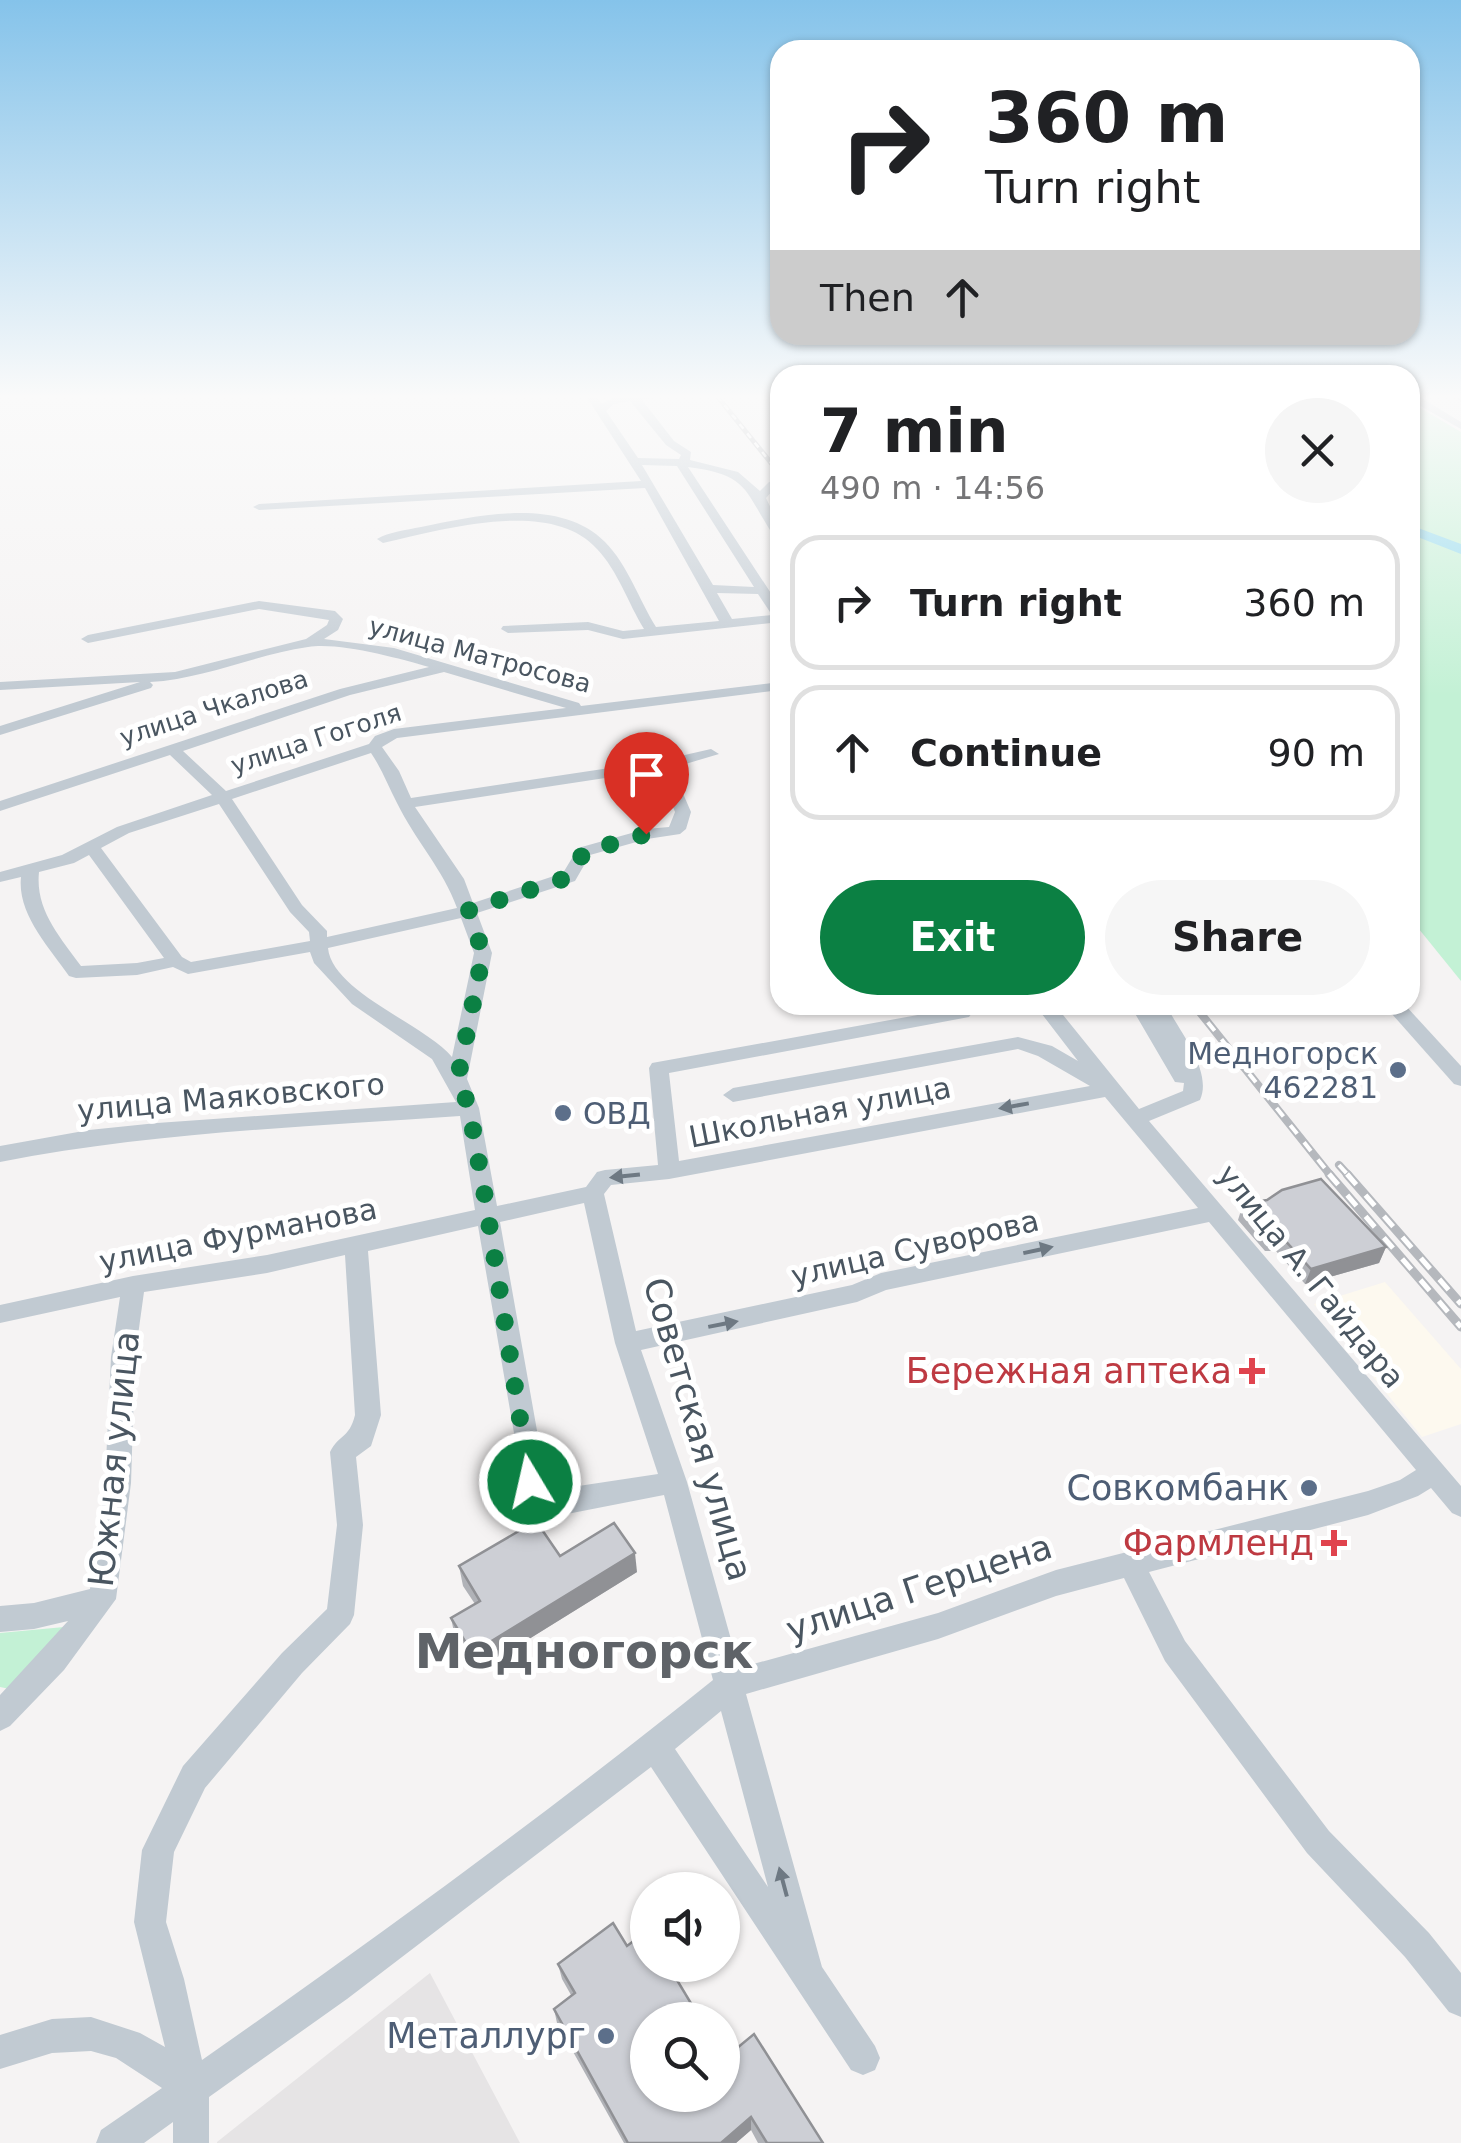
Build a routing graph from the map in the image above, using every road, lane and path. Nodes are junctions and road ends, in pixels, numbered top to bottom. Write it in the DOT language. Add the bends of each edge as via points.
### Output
graph roads {
  1 [pos="436,496"];
  2 [pos="656,496"];
  3 [pos="701,496"];
  4 [pos="760,497"];
  5 [pos="259,506"];
  6 [pos="770,522"];
  7 [pos="383,539"];
  8 [pos="710,589"];
  9 [pos="754,591"];
  10 [pos="770,602"];
  11 [pos="770,619"];
  12 [pos="728,624"];
  13 [pos="508,628"];
  14 [pos="653,632"];
  15 [pos="88,639"];
  16 [pos="312,642"];
  17 [pos="447,667"];
  18 [pos="175,676"];
  19 [pos="0,686"];
  20 [pos="770,687"];
  21 [pos="598,710"];
  22 [pos="0,731"];
  23 [pos="374,747"];
  24 [pos="171,748"];
  25 [pos="712,754"];
  26 [pos="663,765"];
  27 [pos="222,796"];
  28 [pos="404,804"];
  29 [pos="0,806"];
  30 [pos="92,847"];
  31 [pos="30,872"];
  32 [pos="0,877"];
  33 [pos="469,912"];
  34 [pos="318,945"];
  35 [pos="176,961"];
  36 [pos="951,1015"];
  37 [pos="1053,1015"];
  38 [pos="1146,1015"];
  39 [pos="1162,1015"];
  40 [pos="1403,1015"];
  41 [pos="458,1077"];
  42 [pos="1461,1079"];
  43 [pos="1110,1089"];
  44 [pos="733,1095"];
  45 [pos="1193,1095"];
  46 [pos="469,1108"];
  47 [pos="1137,1118"];
  48 [pos="0,1154"];
  49 [pos="669,1171"];
  50 [pos="593,1192"];
  51 [pos="1218,1212"];
  52 [pos="488,1214"];
  53 [pos="356,1244"];
  54 [pos="133,1285"];
  55 [pos="0,1314"];
  56 [pos="627,1343"];
  57 [pos="1431,1474"];
  58 [pos="674,1482"];
  59 [pos="1461,1505"];
  60 [pos="1130,1562"];
  61 [pos="102,1599"];
  62 [pos="0,1619"];
  63 [pos="730,1685"];
  64 [pos="0,1716"];
  65 [pos="655,1746"];
  66 [pos="808,1976"];
  67 [pos="1458,1990"];
  68 [pos="7,2055"];
  69 [pos="864,2058"];
  70 [pos="191,2090"];
  71 [pos="114,2143"];
  72 [pos="191,2143"];
  1 -- 5 [label="street"];
  2 -- 8 [label="street"];
  3 -- 10 [label="street"];
  4 -- 6 [label="street"];
  7 -- 14 [label="street" via="527,517 574,524 600,544"];
  8 -- 9 [label="street"];
  8 -- 12 [label="street"];
  11 -- 12 [label="street"];
  12 -- 14 [label="street"];
  13 -- 14 [label="street"];
  15 -- 16 [label="street" via="259,604 336,618"];
  16 -- 17 [label="street, улица Матросова" via="389,650"];
  16 -- 18 [label="street, улица Матросова"];
  17 -- 21 [label="street, улица Матросова" via="534,697"];
  17 -- 24 [label="street, улица Чкалова"];
  18 -- 19 [label="street, улица Матросова"];
  18 -- 22 [label="street, улица Матросова"];
  20 -- 21 [label="street, улица Гоголя"];
  21 -- 23 [label="street, улица Гоголя" via="394,734"];
  23 -- 27 [label="street, улица Гоголя"];
  23 -- 28 [label="street"];
  24 -- 27 [label="street"];
  24 -- 29 [label="street, улица Чкалова"];
  25 -- 26 [label="street"];
  26 -- 28 [label="street"];
  26 -- 33 [label="street" via="683,812 674,831 584,852 569,877"];
  27 -- 30 [label="street, улица Гоголя"];
  27 -- 34 [label="street" via="318,931"];
  28 -- 33 [label="street"];
  30 -- 31 [label="street, улица Гоголя"];
  30 -- 35 [label="street"];
  31 -- 32 [label="street, улица Гоголя"];
  31 -- 35 [label="street" via="26,888 41,921 76,972"];
  33 -- 34 [label="street"];
  33 -- 41 [label="street" via="483,954"];
  34 -- 35 [label="street" via="188,968"];
  34 -- 41 [label="street" via="320,959 363,1004 443,1054"];
  36 -- 49 [label="street" via="658,1068"];
  37 -- 43 [label="street"];
  38 -- 45 [label="street"];
  39 -- 45 [label="street" via="1194,1077"];
  40 -- 42 [label="street"];
  41 -- 46 [label="street"];
  43 -- 44 [label="street" via="1044,1050 1018,1043"];
  43 -- 47 [label="street, улица А. Гайдара"];
  43 -- 49 [label="street, Школьная улица, one-way"];
  45 -- 47 [label="street"];
  46 -- 48 [label="street, улица Маяковского" via="158,1130"];
  46 -- 52 [label="street"];
  47 -- 51 [label="street, улица А. Гайдара"];
  49 -- 50 [label="street, Школьная улица, one-way" via="605,1178"];
  50 -- 52 [label="street, Школьная улица"];
  50 -- 56 [label="street, Советская улица"];
  56 -- 51 [label="street, улица Суворова, one-way"];
  51 -- 57 [label="street, улица А. Гайдара"];
  52 -- 53 [label="street, улица Фурманова"];
  52 -- 58 [label="street" via="536,1494 567,1502"];
  53 -- 54 [label="street, улица Фурманова"];
  53 -- 70 [label="street" via="368,1414 362,1438 343,1452 350,1525 340,1614 194,1777 158,1850 150,1922"];
  54 -- 55 [label="street, улица Фурманова"];
  54 -- 61 [label="street, Южная улица"];
  56 -- 58 [label="street, Советская улица"];
  57 -- 59 [label="street, улица А. Гайдара"];
  57 -- 60 [label="street, улица Герцена" via="1368,1503"];
  58 -- 63 [label="street, Советская улица"];
  60 -- 63 [label="street, улица Герцена" via="908,1636"];
  60 -- 67 [label="street" via="1175,1651 1318,1842"];
  61 -- 62 [label="street"];
  61 -- 64 [label="street, Южная улица"];
  63 -- 65 [label="street, улица Герцена"];
  66 -- 63 [label="street, Советская улица, one-way"];
  65 -- 66 [label="street, Советская улица"];
  65 -- 70 [label="street, улица Герцена"];
  66 -- 69 [label="street, Советская улица"];
  68 -- 70 [label="street" via="50,2036 112,2038 152,2056"];
  70 -- 71 [label="street, улица Герцена"];
  70 -- 72 [label="street"];
}
